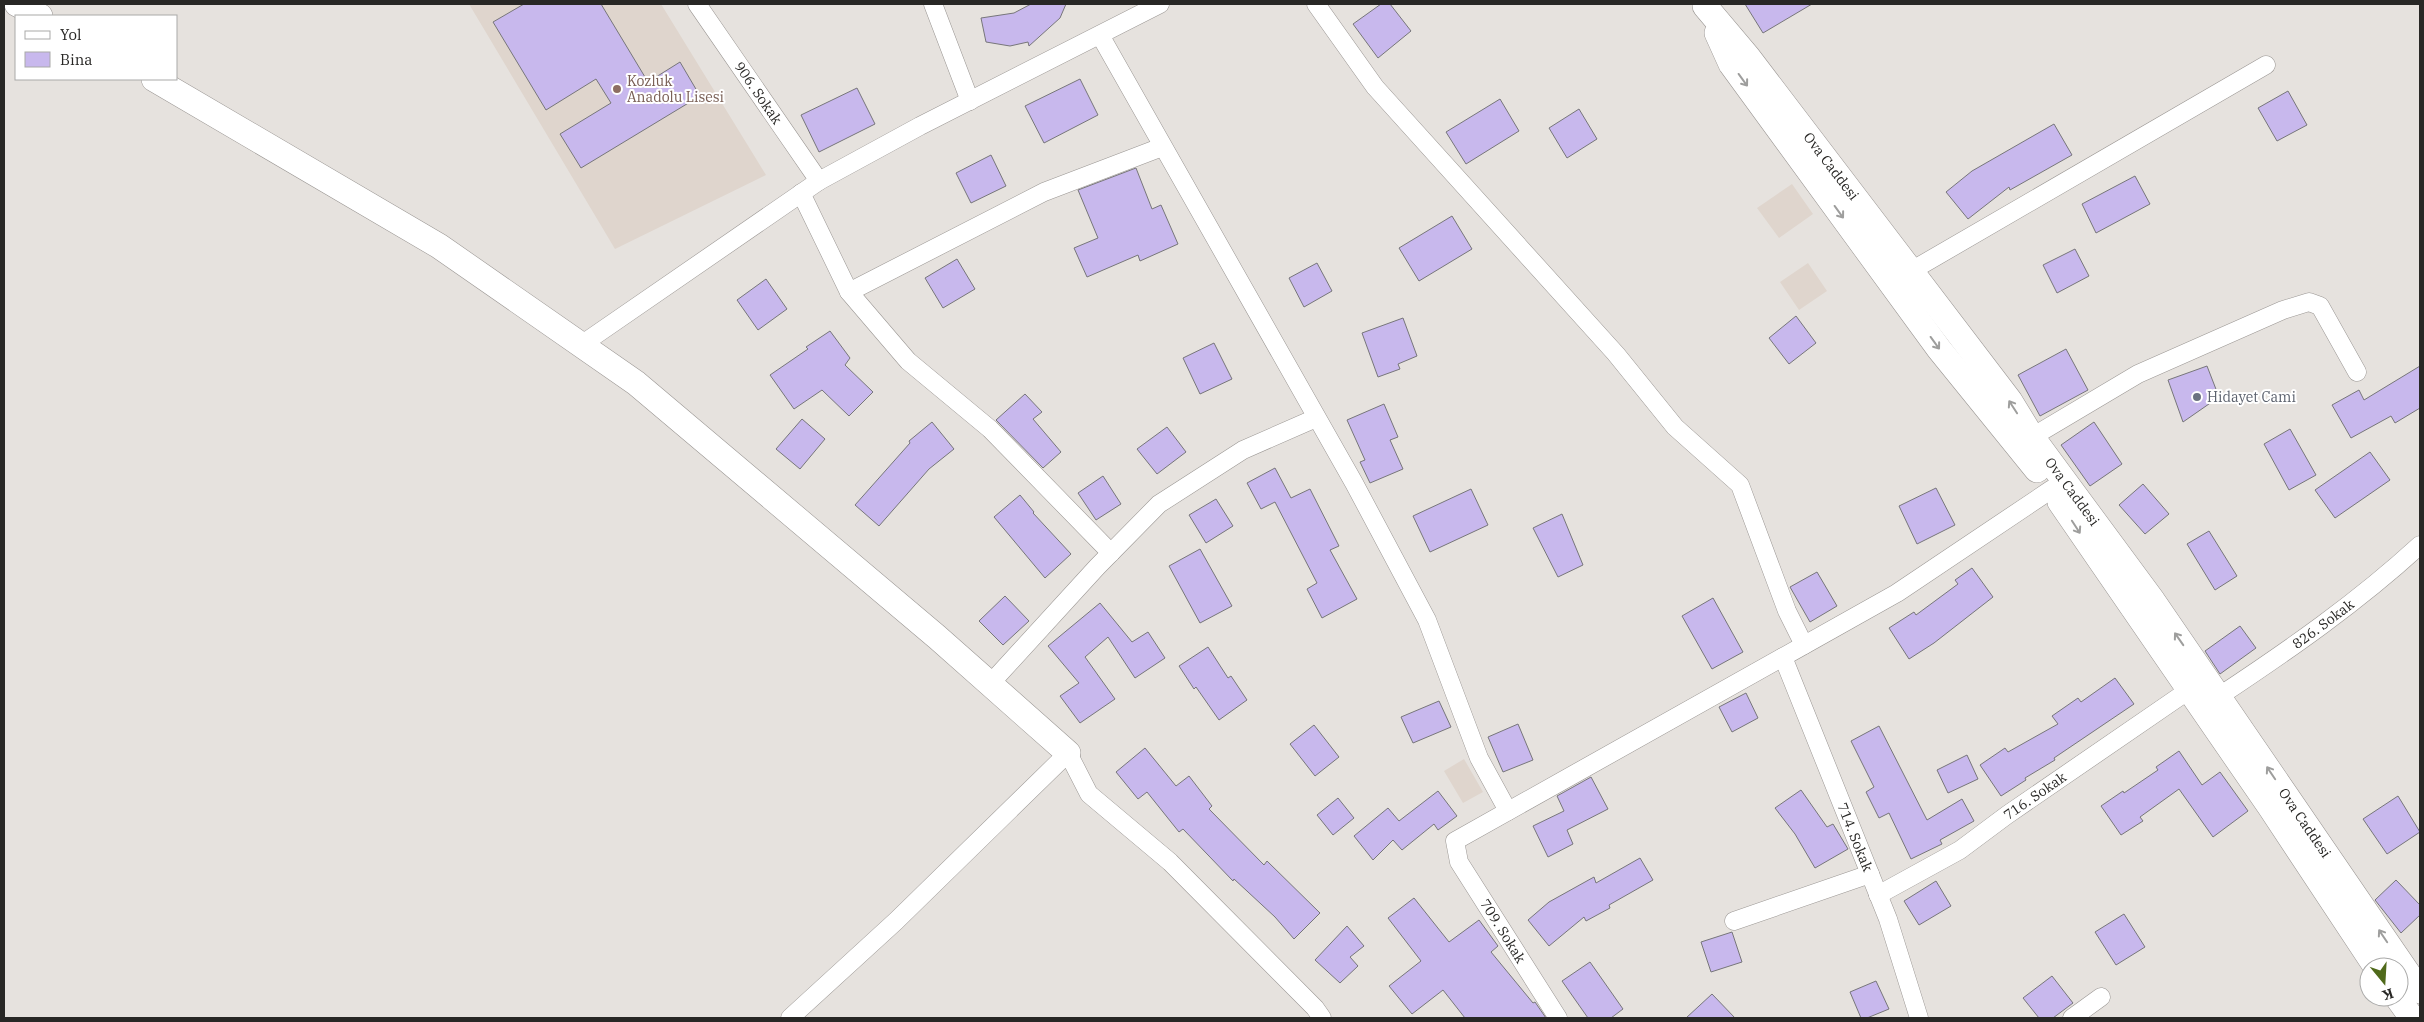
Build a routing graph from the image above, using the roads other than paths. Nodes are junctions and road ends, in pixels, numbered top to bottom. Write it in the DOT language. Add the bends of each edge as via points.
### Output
graph roads {
  1 [pos="17,4"];
  2 [pos="697,4"];
  3 [pos="933,4"];
  4 [pos="1160,4"];
  5 [pos="1316,4"];
  6 [pos="1704,5"];
  7 [pos="38,15"];
  8 [pos="1100,35"];
  9 [pos="2266,65"];
  10 [pos="156,80"];
  11 [pos="970,101"];
  12 [pos="1162,147"];
  13 [pos="819,181"];
  14 [pos="801,193"];
  15 [pos="1911,271"];
  16 [pos="849,292"];
  17 [pos="581,345"];
  18 [pos="2357,372"];
  19 [pos="1316,418"];
  20 [pos="2032,437"];
  21 [pos="2052,489"];
  22 [pos="2420,545"];
  23 [pos="1111,553"];
  24 [pos="1804,645"];
  25 [pos="1783,657"];
  26 [pos="990,684"];
  27 [pos="2189,690"];
  28 [pos="2218,697"];
  29 [pos="1068,753"];
  30 [pos="1508,812"];
  31 [pos="1870,874"];
  32 [pos="1878,894"];
  33 [pos="1734,921"];
  34 [pos="2369,957"];
  35 [pos="2420,991"];
  36 [pos="2101,997"];
  37 [pos="2405,1007"];
  38 [pos="790,1018"];
  39 [pos="1322,1018"];
  40 [pos="1558,1018"];
  41 [pos="1919,1018"];
  42 [pos="2072,1018"];
  43 [pos="2412,1018"];
  1 -- 7 [label="street"];
  2 -- 13 [label="street, 906. Sokak"];
  3 -- 11 [label="street"];
  4 -- 8 [label="street"];
  5 -- 24 [label="street" via="1375,87 1616,354 1675,427 1740,485 1787,610"];
  6 -- 15 [label="street, Ova Caddesi" via="1748,57"];
  6 -- 21 [label="street, Ova Caddesi, one-way" via="1737,72 1939,349"];
  8 -- 11 [label="street"];
  8 -- 12 [label="street"];
  9 -- 15 [label="street"];
  10 -- 17 [label="street" via="440,246"];
  11 -- 13 [label="street"];
  12 -- 16 [label="street" via="1044,192"];
  12 -- 19 [label="street"];
  13 -- 14 [label="street"];
  14 -- 16 [label="street"];
  14 -- 17 [label="street"];
  20 -- 15 [label="street, Ova Caddesi, one-way" via="2010,401"];
  16 -- 23 [label="street" via="908,361 990,429"];
  17 -- 26 [label="street" via="636,383"];
  18 -- 20 [label="street" via="2320,306 2310,302 2283,310 2138,374"];
  19 -- 23 [label="street" via="1243,450 1159,504"];
  19 -- 30 [label="street" via="1427,620 1480,758"];
  28 -- 20 [label="street, Ova Caddesi, one-way"];
  21 -- 24 [label="street" via="1897,593"];
  21 -- 27 [label="street, Ova Caddesi, one-way"];
  22 -- 28 [label="street, 826. Sokak" via="2377,584"];
  23 -- 26 [label="street"];
  24 -- 25 [label="street"];
  25 -- 30 [label="street"];
  25 -- 31 [label="street, 714. Sokak"];
  26 -- 29 [label="street"];
  27 -- 32 [label="street, 716. Sokak" via="2007,814 1960,850"];
  27 -- 34 [label="street, Ova Caddesi"];
  35 -- 28 [label="street, Ova Caddesi, one-way"];
  29 -- 38 [label="street" via="896,921"];
  29 -- 39 [label="street" via="1089,794 1170,862"];
  30 -- 40 [label="street, 709. Sokak" via="1455,841 1459,862"];
  31 -- 32 [label="street, 714. Sokak"];
  31 -- 33 [label="street"];
  32 -- 41 [label="street, 714. Sokak"];
  36 -- 42 [label="street"];
  37 -- 43 [label="street"];
}
